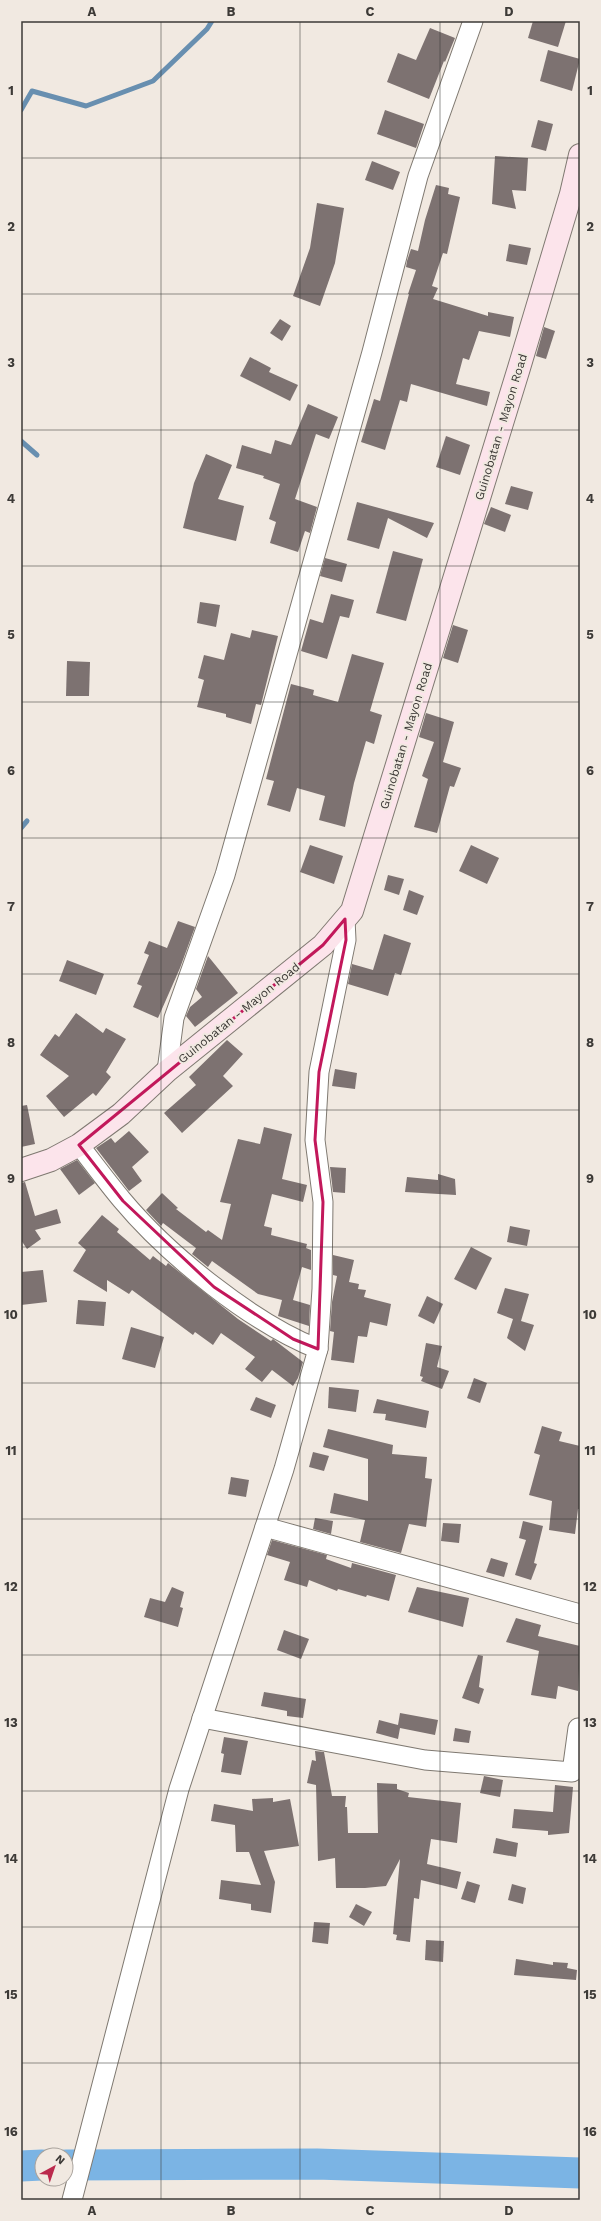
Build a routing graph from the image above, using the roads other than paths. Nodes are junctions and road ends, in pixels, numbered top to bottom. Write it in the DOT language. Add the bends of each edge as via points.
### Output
graph roads {
  1 [pos="472,21"];
  2 [pos="580,156"];
  3 [pos="345,919"];
  4 [pos="167,1072"];
  5 [pos="79,1145"];
  6 [pos="21,1170"];
  7 [pos="318,1349"];
  8 [pos="265,1527"];
  9 [pos="580,1614"];
  10 [pos="202,1718"];
  11 [pos="578,1728"];
  12 [pos="72,2200"];
  1 -- 4 [label="street" via="418,176 370,360 225,875 174,1018"];
  2 -- 3 [label="main road, Guinobatan - Mayon Road" via="449,601 352,911"];
  3 -- 4 [label="main road, Guinobatan - Mayon Road" via="323,945"];
  3 -- 7 [label="street" via="346,940 319,1072 315,1140 323,1202"];
  4 -- 5 [label="main road, Guinobatan - Mayon Road" via="121,1114"];
  5 -- 6 [label="main road, Guinobatan - Mayon Road" via="51,1160"];
  5 -- 7 [label="street" via="123,1201 214,1287 293,1339"];
  7 -- 8 [label="street"];
  8 -- 9 [label="street"];
  8 -- 10 [label="street"];
  10 -- 11 [label="street" via="425,1760 572,1772"];
  10 -- 12 [label="street" via="179,1789"];
}
